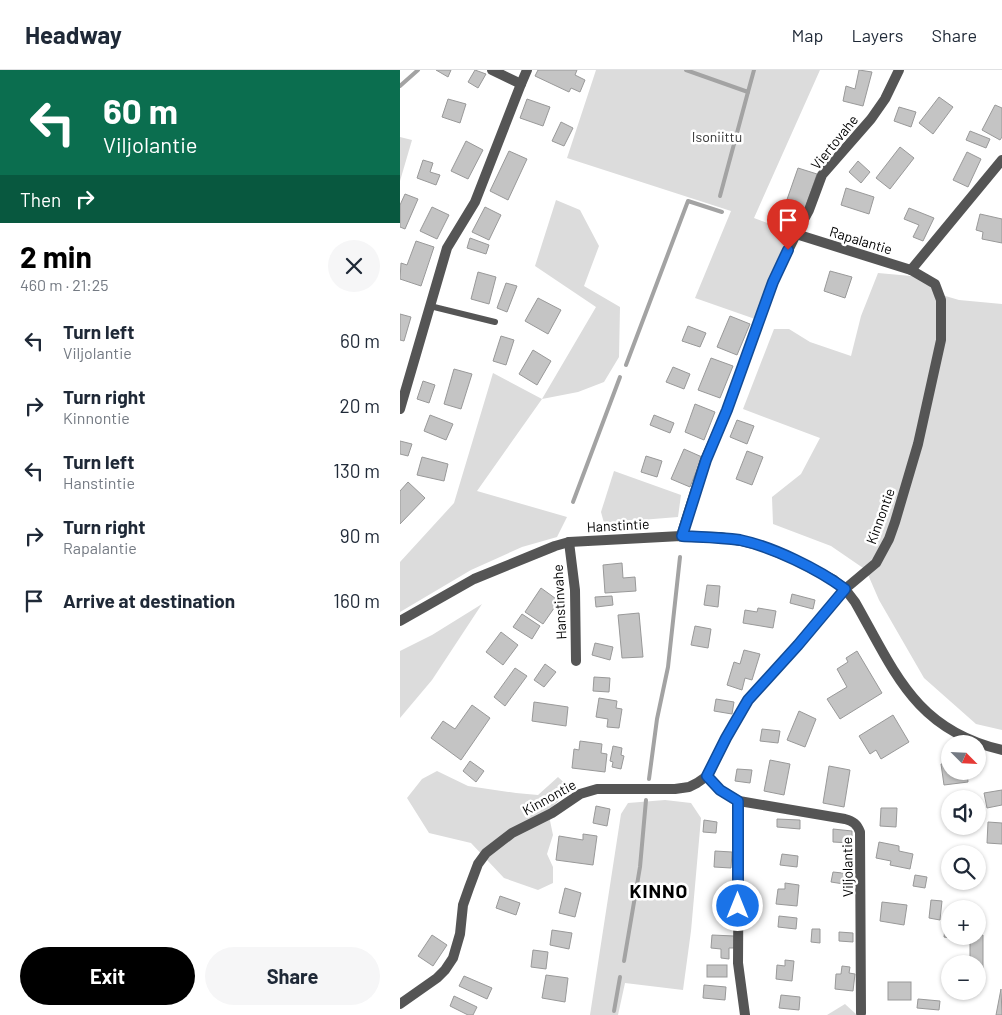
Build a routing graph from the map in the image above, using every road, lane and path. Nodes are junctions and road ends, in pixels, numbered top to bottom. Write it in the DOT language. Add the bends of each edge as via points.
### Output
graph roads {
  1 [pos="492,70"];
  2 [pos="528,70"];
  3 [pos="900,70"];
  4 [pos="521,84"];
  5 [pos="1001,162"];
  6 [pos="796,234"];
  7 [pos="911,270"];
  8 [pos="430,306"];
  9 [pos="495,322"];
  10 [pos="400,410"];
  11 [pos="682,536"];
  12 [pos="569,542"];
  13 [pos="845,589"];
  14 [pos="400,621"];
  15 [pos="576,661"];
  16 [pos="1002,750"];
  17 [pos="707,776"];
  18 [pos="738,801"];
  19 [pos="400,1004"];
  20 [pos="861,1013"];
  21 [pos="745,1015"];
  1 -- 4 [label="street"];
  2 -- 4 [label="street"];
  3 -- 6 [label="street, Viertovahe" via="885,99 822,175"];
  4 -- 8 [label="street" via="475,202 447,248"];
  5 -- 7 [label="street"];
  6 -- 7 [label="street, Rapalantie"];
  6 -- 11 [label="street" via="773,282 706,460"];
  7 -- 13 [label="street, Kinnontie" via="935,284 941,300 941,340 918,444 889,539 876,563"];
  8 -- 9 [label="lane"];
  8 -- 10 [label="street"];
  11 -- 12 [label="street, Hanstintie"];
  11 -- 13 [label="street, Hanstintie" via="720,538 760,546 818,572"];
  12 -- 14 [label="street, Hanstintie" via="474,579"];
  12 -- 15 [label="street, Hanstinvahe" via="575,590"];
  13 -- 16 [label="street" via="908,692 924,711 974,742"];
  13 -- 17 [label="street, Kinnontie" via="748,700"];
  17 -- 18 [label="street, Viljolantie" via="720,790"];
  17 -- 19 [label="street, Kinnontie" via="689,787 675,789 597,789 580,794 552,813 512,833 486,853 478,864 463,905 453,958 437,978"];
  18 -- 20 [label="street, Viljolantie" via="845,819 858,825"];
  18 -- 21 [label="street" via="738,964"];
}
